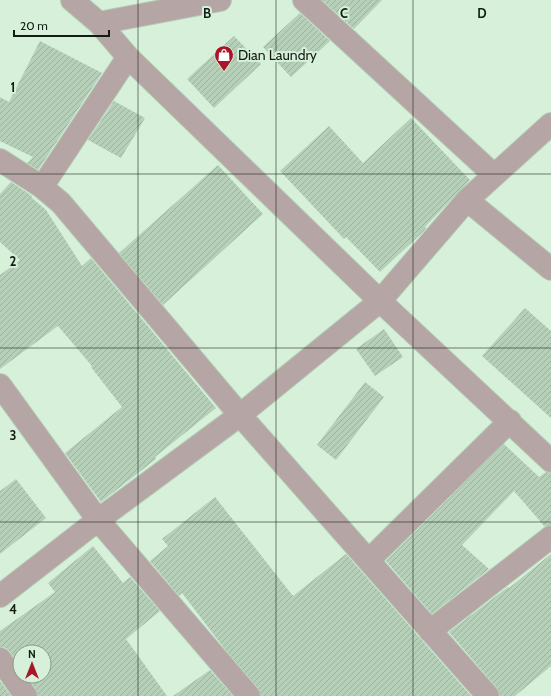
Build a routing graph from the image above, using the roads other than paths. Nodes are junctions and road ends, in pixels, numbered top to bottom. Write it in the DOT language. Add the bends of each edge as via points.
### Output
graph roads {
  1 [pos="72,0"];
  2 [pos="220,0"];
  3 [pos="304,0"];
  4 [pos="99,22"];
  5 [pos="128,57"];
  6 [pos="551,124"];
  7 [pos="0,160"];
  8 [pos="494,175"];
  9 [pos="42,187"];
  10 [pos="467,200"];
  11 [pos="551,269"];
  12 [pos="380,301"];
  13 [pos="0,385"];
  14 [pos="240,415"];
  15 [pos="510,422"];
  16 [pos="551,461"];
  17 [pos="98,520"];
  18 [pos="551,537"];
  19 [pos="368,560"];
  20 [pos="0,596"];
  21 [pos="430,631"];
  22 [pos="0,659"];
  23 [pos="26,696"];
  24 [pos="249,696"];
  25 [pos="488,696"];
  1 -- 4 [label="street"];
  2 -- 4 [label="street"];
  3 -- 8 [label="street"];
  4 -- 5 [label="street"];
  5 -- 9 [label="street"];
  5 -- 12 [label="street"];
  6 -- 8 [label="street"];
  7 -- 9 [label="street"];
  8 -- 10 [label="street"];
  9 -- 14 [label="street" via="77,221"];
  10 -- 11 [label="street"];
  10 -- 12 [label="street"];
  12 -- 14 [label="street"];
  12 -- 15 [label="street"];
  13 -- 17 [label="street"];
  14 -- 17 [label="street"];
  14 -- 19 [label="street"];
  15 -- 16 [label="street"];
  15 -- 19 [label="street"];
  17 -- 20 [label="street"];
  17 -- 24 [label="street"];
  18 -- 21 [label="street"];
  19 -- 21 [label="street"];
  21 -- 25 [label="street"];
  22 -- 23 [label="street"];
}
